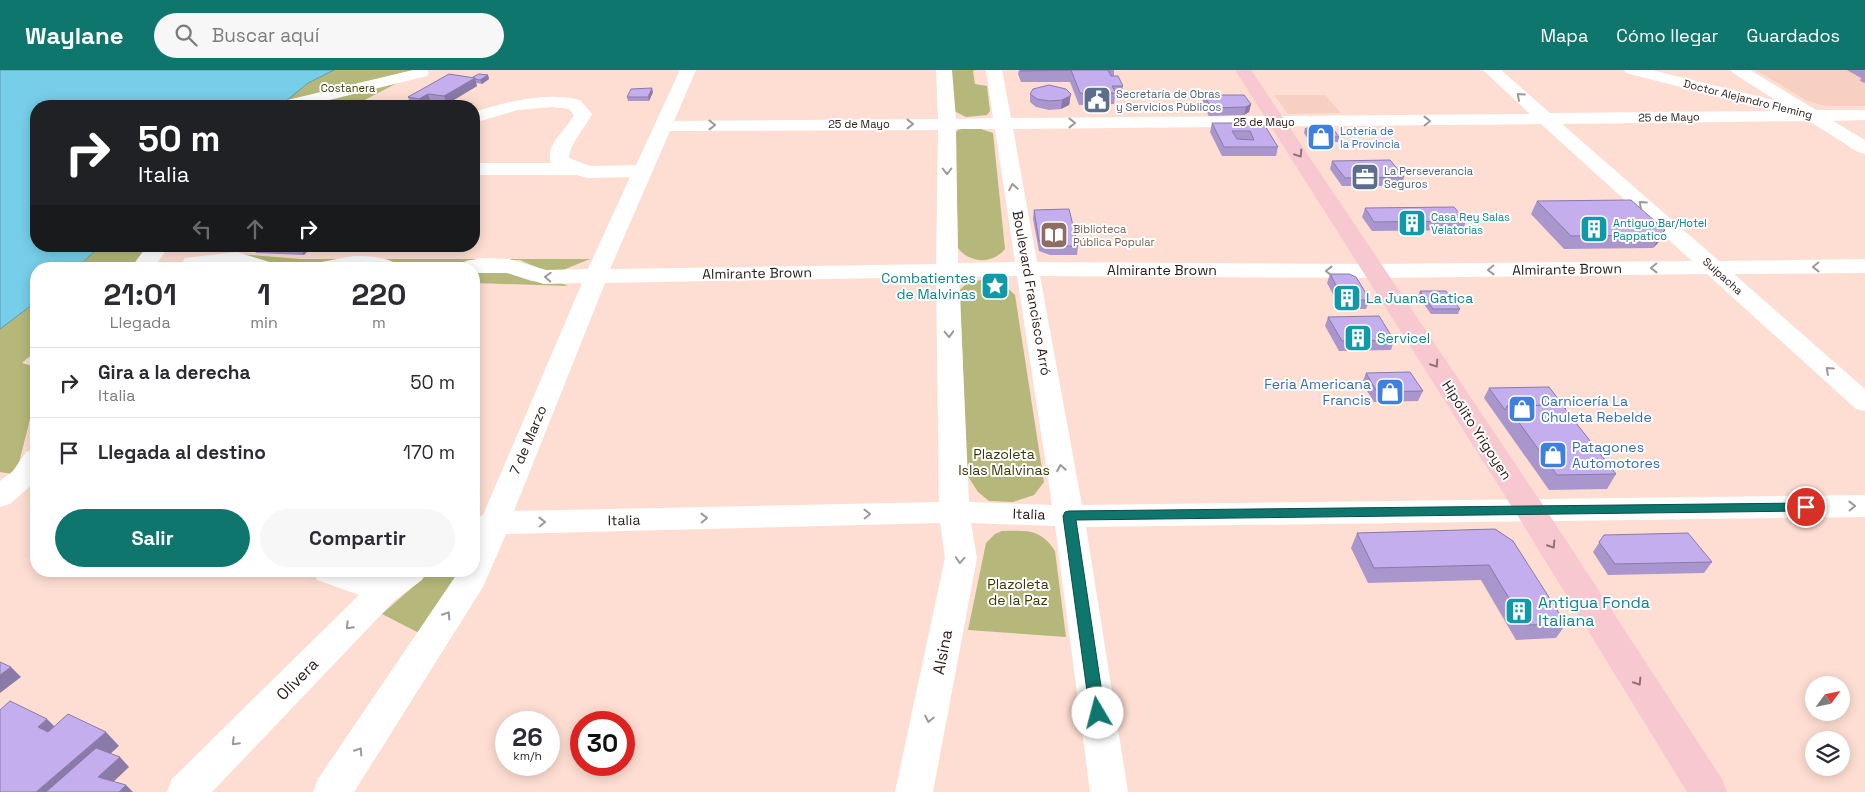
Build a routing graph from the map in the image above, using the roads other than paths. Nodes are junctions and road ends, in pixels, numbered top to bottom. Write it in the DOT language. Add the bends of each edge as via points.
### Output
graph roads {
  1 [pos="688,70"];
  2 [pos="944,70"];
  3 [pos="994,70"];
  4 [pos="1243,70"];
  5 [pos="1491,70"];
  6 [pos="1632,70"];
  7 [pos="1739,70"];
  8 [pos="422,71"];
  9 [pos="308,100"];
  10 [pos="372,100"];
  11 [pos="1865,114"];
  12 [pos="1813,115"];
  13 [pos="480,116"];
  14 [pos="1547,119"];
  15 [pos="1278,122"];
  16 [pos="1002,123"];
  17 [pos="947,124"];
  18 [pos="664,126"];
  19 [pos="1865,128"];
  20 [pos="1865,148"];
  21 [pos="480,168"];
  22 [pos="581,169"];
  23 [pos="643,171"];
  24 [pos="195,261"];
  25 [pos="246,262"];
  26 [pos="480,266"];
  27 [pos="1865,266"];
  28 [pos="1713,268"];
  29 [pos="1028,269"];
  30 [pos="946,271"];
  31 [pos="1374,271"];
  32 [pos="596,276"];
  33 [pos="1865,402"];
  34 [pos="30,469"];
  35 [pos="0,496"];
  36 [pos="1865,506"];
  37 [pos="1530,510"];
  38 [pos="954,512"];
  39 [pos="1069,516"];
  40 [pos="483,528"];
  41 [pos="480,542"];
  42 [pos="344,577"];
  43 [pos="404,577"];
  44 [pos="472,577"];
  45 [pos="384,592"];
  46 [pos="186,792"];
  47 [pos="332,792"];
  48 [pos="914,792"];
  49 [pos="1109,792"];
  50 [pos="1708,792"];
  1 -- 18 [label="street, 7 de Marzo"];
  2 -- 17 [label="street"];
  3 -- 16 [label="street, Boulevard Francisco Arró"];
  4 -- 15 [label="main road, Hipólito Yrigoyen"];
  14 -- 5 [label="street, Suipacha, one-way"];
  6 -- 12 [label="street, Doctor Alejandro Fleming"];
  7 -- 12 [label="street"];
  8 -- 9 [label="street"];
  8 -- 10 [label="street"];
  11 -- 12 [label="street, 25 de Mayo"];
  12 -- 14 [label="street, 25 de Mayo"];
  12 -- 19 [label="street, Doctor Alejandro Fleming"];
  12 -- 20 [label="street"];
  13 -- 22 [label="street" via="516,105 574,104 583,114 560,148 558,161"];
  15 -- 14 [label="street, 25 de Mayo, one-way"];
  28 -- 14 [label="street, Suipacha, one-way"];
  16 -- 15 [label="street, 25 de Mayo, one-way"];
  15 -- 31 [label="main road, Hipólito Yrigoyen, one-way"];
  16 -- 17 [label="street, 25 de Mayo"];
  29 -- 16 [label="street, Boulevard Francisco Arró, one-way"];
  18 -- 17 [label="street, 25 de Mayo, one-way"];
  17 -- 30 [label="street, one-way"];
  18 -- 23 [label="street, 7 de Marzo"];
  21 -- 22 [label="street"];
  22 -- 23 [label="street" via="588,172"];
  23 -- 32 [label="street, 7 de Marzo"];
  24 -- 25 [label="street" via="237,259"];
  32 -- 26 [label="street, Almirante Brown, one-way" via="544,277 496,264"];
  27 -- 28 [label="street, Almirante Brown, one-way"];
  28 -- 31 [label="street, Almirante Brown, one-way"];
  33 -- 28 [label="street, Suipacha, one-way"];
  29 -- 30 [label="street, Almirante Brown"];
  31 -- 29 [label="street, Almirante Brown, one-way"];
  39 -- 29 [label="street, Boulevard Francisco Arró, one-way"];
  30 -- 32 [label="street, Almirante Brown"];
  30 -- 38 [label="street, one-way"];
  31 -- 37 [label="main road, Hipólito Yrigoyen, one-way"];
  32 -- 40 [label="street, 7 de Marzo"];
  34 -- 35 [label="street"];
  37 -- 36 [label="street, Italia, one-way"];
  37 -- 39 [label="street, Italia"];
  37 -- 50 [label="main road, Hipólito Yrigoyen, one-way"];
  38 -- 39 [label="street, Italia"];
  40 -- 38 [label="street, Italia, one-way"];
  38 -- 48 [label="street, Alsina, one-way" via="961,558"];
  39 -- 49 [label="street, Boulevard Francisco Arró"];
  41 -- 40 [label="street, 7 de Marzo, one-way"];
  42 -- 45 [label="street"];
  43 -- 45 [label="street, Olivera"];
  47 -- 44 [label="street, 7 de Marzo, one-way"];
  45 -- 46 [label="street, Olivera, one-way"];
}
